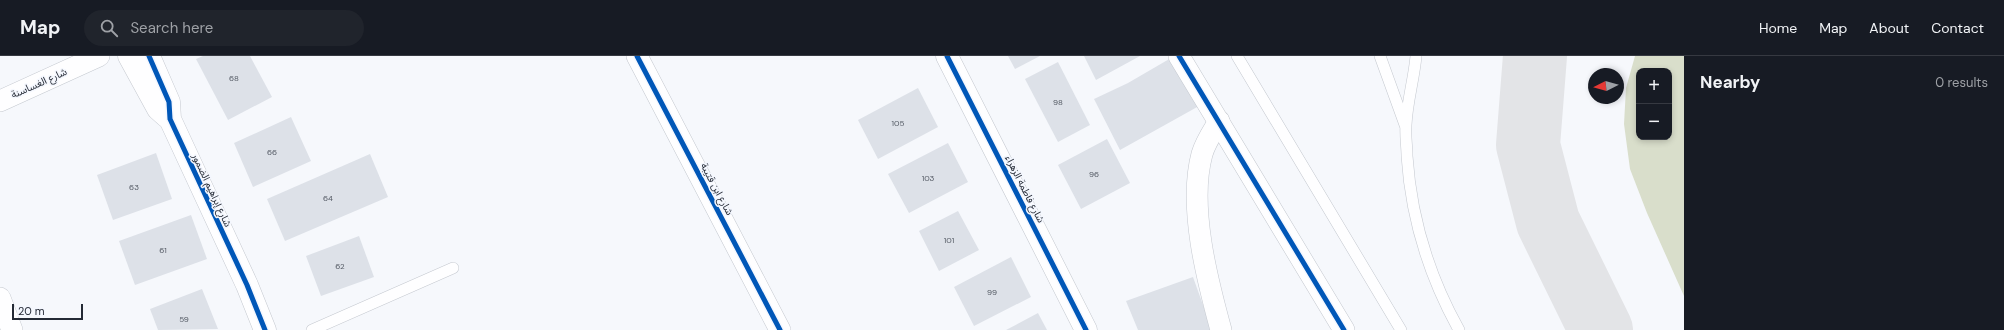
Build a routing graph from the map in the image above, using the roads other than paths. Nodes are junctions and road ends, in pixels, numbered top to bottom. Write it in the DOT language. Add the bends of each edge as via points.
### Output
graph roads {
  1 [pos="99,56"];
  2 [pos="108,56"];
  3 [pos="135,56"];
  4 [pos="637,56"];
  5 [pos="947,56"];
  6 [pos="1180,56"];
  7 [pos="1237,56"];
  8 [pos="1380,56"];
  9 [pos="1416,56"];
  10 [pos="0,101"];
  11 [pos="1218,121"];
  12 [pos="1406,126"];
  13 [pos="453,268"];
  14 [pos="0,298"];
  15 [pos="12,330"];
  16 [pos="265,330"];
  17 [pos="312,330"];
  18 [pos="780,330"];
  19 [pos="1086,330"];
  20 [pos="1221,330"];
  21 [pos="1344,330"];
  22 [pos="1401,330"];
  23 [pos="1459,330"];
  1 -- 10 [label="street, شارع الغساسنة"];
  2 -- 3 [label="street"];
  3 -- 16 [label="street, شارع إبراهيم الضمور" via="158,109 170,119 247,285"];
  4 -- 18 [label="street, شارع ابن قتيبة"];
  5 -- 19 [label="street, شارع فاطمة الزهراء"];
  6 -- 11 [label="street"];
  7 -- 22 [label="lane"];
  8 -- 12 [label="lane"];
  9 -- 12 [label="lane"];
  11 -- 20 [label="street" via="1202,153 1198,188 1199,233"];
  11 -- 21 [label="street"];
  12 -- 23 [label="lane" via="1408,173 1416,221 1445,306"];
  13 -- 17 [label="lane"];
  14 -- 15 [label="street"];
}
